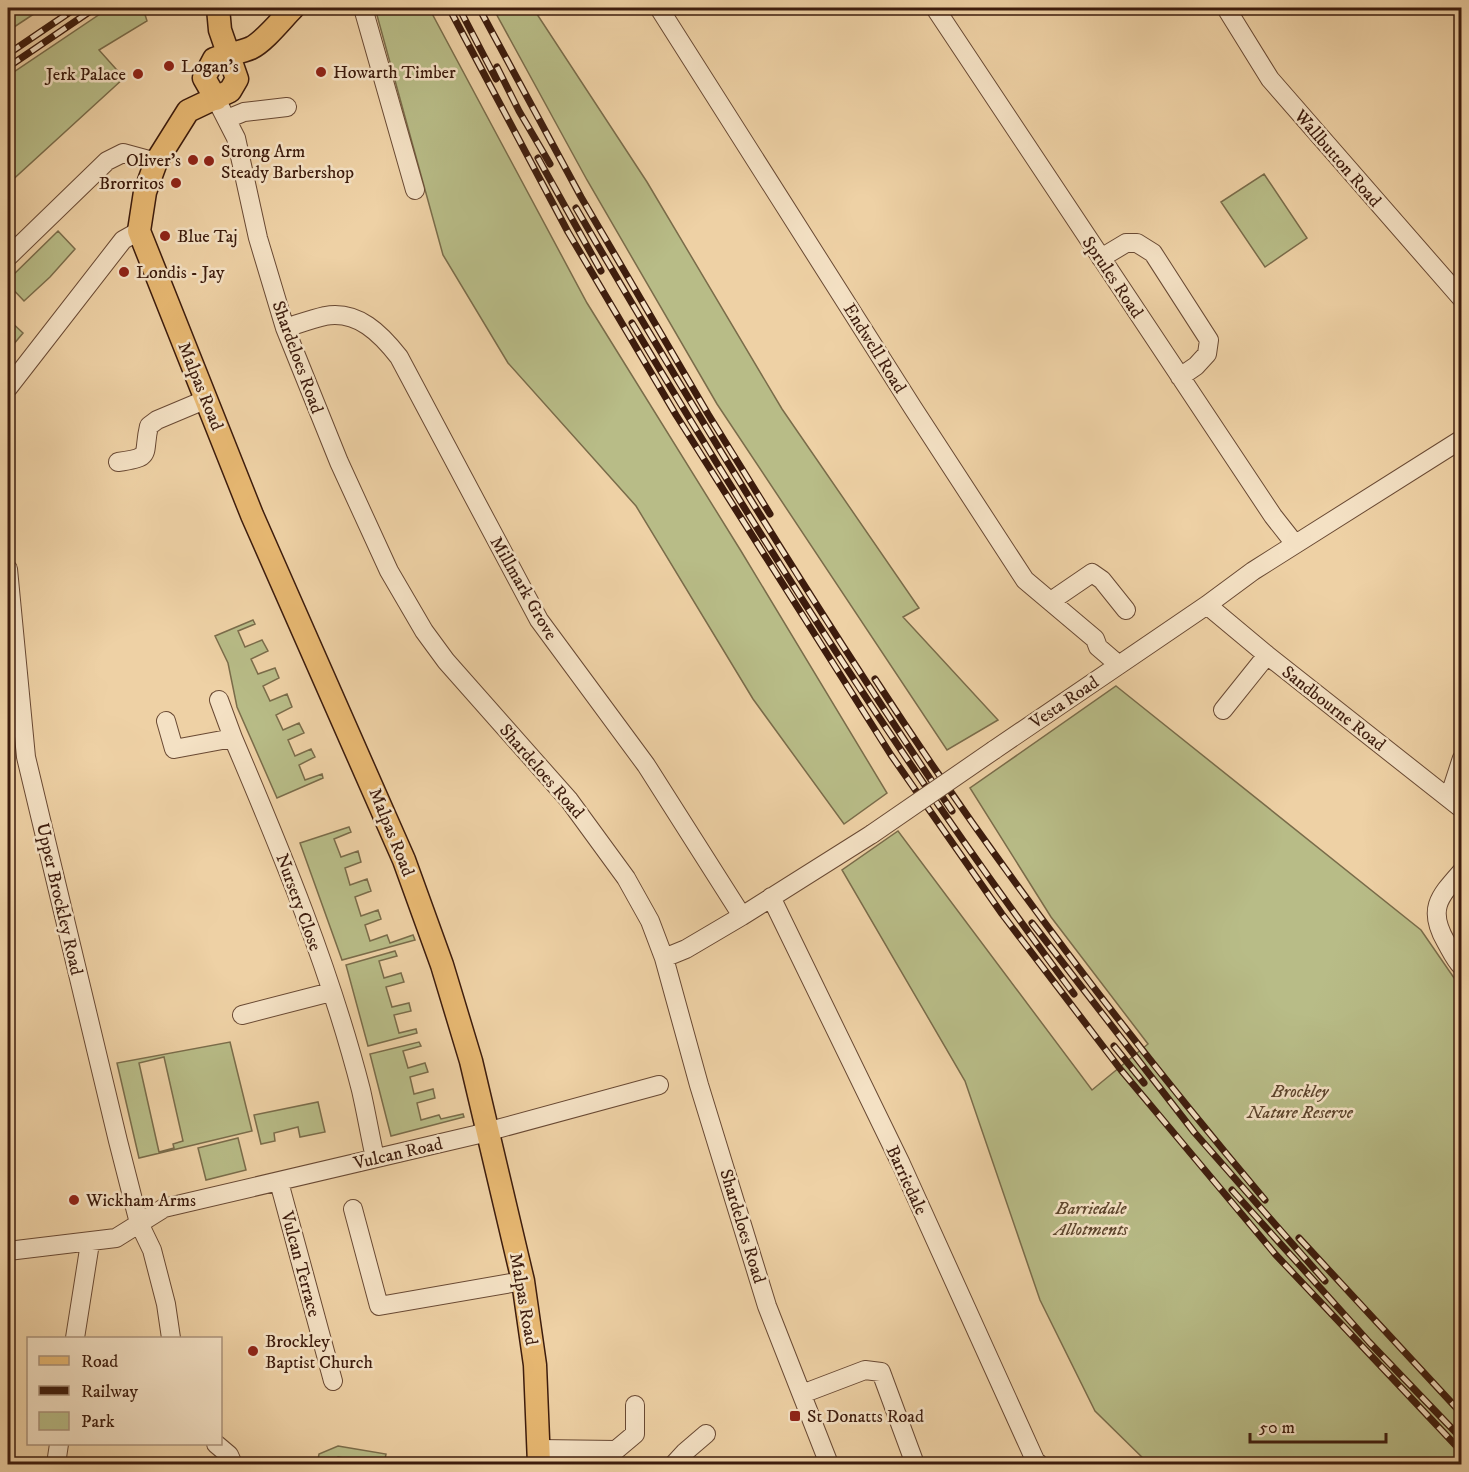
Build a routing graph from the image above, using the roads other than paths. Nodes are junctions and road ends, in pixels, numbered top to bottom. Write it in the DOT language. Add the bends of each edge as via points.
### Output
graph roads {
  1 [pos="218,8"];
  2 [pos="292,8"];
  3 [pos="363,8"];
  4 [pos="659,8"];
  5 [pos="935,8"];
  6 [pos="1226,8"];
  7 [pos="230,53"];
  8 [pos="216,99"];
  9 [pos="287,107"];
  10 [pos="227,119"];
  11 [pos="156,162"];
  12 [pos="415,190"];
  13 [pos="139,231"];
  14 [pos="8,256"];
  15 [pos="1101,258"];
  16 [pos="1461,299"];
  17 [pos="285,328"];
  18 [pos="1180,377"];
  19 [pos="8,388"];
  20 [pos="207,399"];
  21 [pos="1461,439"];
  22 [pos="118,462"];
  23 [pos="1294,544"];
  24 [pos="8,569"];
  25 [pos="1051,601"];
  26 [pos="1207,605"];
  27 [pos="1126,610"];
  28 [pos="1267,656"];
  29 [pos="1119,665"];
  30 [pos="219,700"];
  31 [pos="1223,710"];
  32 [pos="166,721"];
  33 [pos="233,738"];
  34 [pos="1461,758"];
  35 [pos="1455,803"];
  36 [pos="1461,871"];
  37 [pos="771,897"];
  38 [pos="741,916"];
  39 [pos="664,958"];
  40 [pos="1461,967"];
  41 [pos="331,992"];
  42 [pos="242,1015"];
  43 [pos="659,1085"];
  44 [pos="488,1131"];
  45 [pos="375,1158"];
  46 [pos="279,1182"];
  47 [pos="353,1209"];
  48 [pos="139,1223"];
  49 [pos="90,1243"];
  50 [pos="8,1251"];
  51 [pos="523,1281"];
  52 [pos="75,1337"];
  53 [pos="171,1337"];
  54 [pos="333,1381"];
  55 [pos="802,1394"];
  56 [pos="635,1405"];
  57 [pos="706,1434"];
  58 [pos="59,1445"];
  59 [pos="218,1445"];
  60 [pos="540,1457"];
  61 [pos="56,1464"];
  62 [pos="233,1464"];
  63 [pos="674,1464"];
  64 [pos="829,1464"];
  65 [pos="915,1464"];
  66 [pos="1039,1464"];
  1 -- 7 [label="main road" via="220,30"];
  2 -- 7 [label="main road" via="251,48"];
  3 -- 12 [label="street"];
  4 -- 25 [label="street, Endwell Road" via="1025,580"];
  5 -- 15 [label="street, Sprules Road"];
  6 -- 16 [label="street, Wallbutton Road" via="1269,79"];
  7 -- 8 [label="main road, Shardeloes Road" via="214,59 204,78"];
  8 -- 10 [label="street, Shardeloes Road"];
  8 -- 11 [label="main road" via="188,111"];
  9 -- 10 [label="street" via="244,112"];
  10 -- 17 [label="street, Shardeloes Road" via="236,138 258,238"];
  11 -- 13 [label="main road" via="145,192"];
  11 -- 14 [label="street" via="123,153 107,161"];
  13 -- 19 [label="street" via="123,240"];
  13 -- 20 [label="main road, Malpas Road"];
  15 -- 18 [label="street, Sprules Road"];
  15 -- 18 [label="street" via="1126,243 1137,243 1153,253 1209,340 1207,354"];
  17 -- 38 [label="street, Millmark Grove" via="327,315 349,316 367,324 399,357 538,620 646,765"];
  17 -- 39 [label="street, Shardeloes Road" via="344,473 389,571 423,631 603,844 640,900"];
  18 -- 23 [label="street, Sprules Road"];
  20 -- 22 [label="street" via="157,420 149,426 147,452 142,457"];
  20 -- 44 [label="main road, Malpas Road" via="252,514 404,860 442,965"];
  21 -- 23 [label="street, Vesta Road"];
  23 -- 26 [label="street, Vesta Road"];
  24 -- 48 [label="street, Upper Brockley Road" via="26,757"];
  25 -- 27 [label="street" via="1092,573"];
  25 -- 29 [label="street, Endwell Road"];
  26 -- 28 [label="street, Sandbourne Road"];
  26 -- 29 [label="street, Vesta Road"];
  28 -- 31 [label="street"];
  28 -- 35 [label="street, Sandbourne Road"];
  29 -- 37 [label="street, Vesta Road, bridge" via="872,834"];
  30 -- 33 [label="street, Nursery Close"];
  32 -- 33 [label="street" via="174,749"];
  33 -- 41 [label="street, Nursery Close" via="276,838"];
  34 -- 35 [label="street"];
  36 -- 40 [label="street" via="1435,908 1440,932"];
  37 -- 38 [label="street, Vesta Road"];
  37 -- 66 [label="street, Barriedale" via="901,1164"];
  38 -- 39 [label="street, Vesta Road"];
  39 -- 55 [label="street, Shardeloes Road" via="767,1306"];
  41 -- 42 [label="street"];
  41 -- 45 [label="street, Nursery Close" via="361,1090"];
  43 -- 44 [label="street, Vulcan Road"];
  44 -- 45 [label="street, Vulcan Road"];
  44 -- 51 [label="main road, Malpas Road"];
  45 -- 46 [label="street, Vulcan Road"];
  46 -- 48 [label="street, Vulcan Road" via="164,1209"];
  46 -- 54 [label="street, Vulcan Terrace"];
  47 -- 51 [label="street" via="379,1306"];
  48 -- 49 [label="street" via="116,1238"];
  48 -- 53 [label="street, Upper Brockley Road" via="152,1250"];
  49 -- 50 [label="street"];
  49 -- 52 [label="street"];
  51 -- 60 [label="main road, Malpas Road" via="535,1365"];
  55 -- 64 [label="street, Shardeloes Road"];
  55 -- 65 [label="street" via="865,1370 881,1372"];
  56 -- 60 [label="street" via="635,1434 616,1450"];
  57 -- 63 [label="street"];
  58 -- 61 [label="street"];
  59 -- 62 [label="street"];
}
